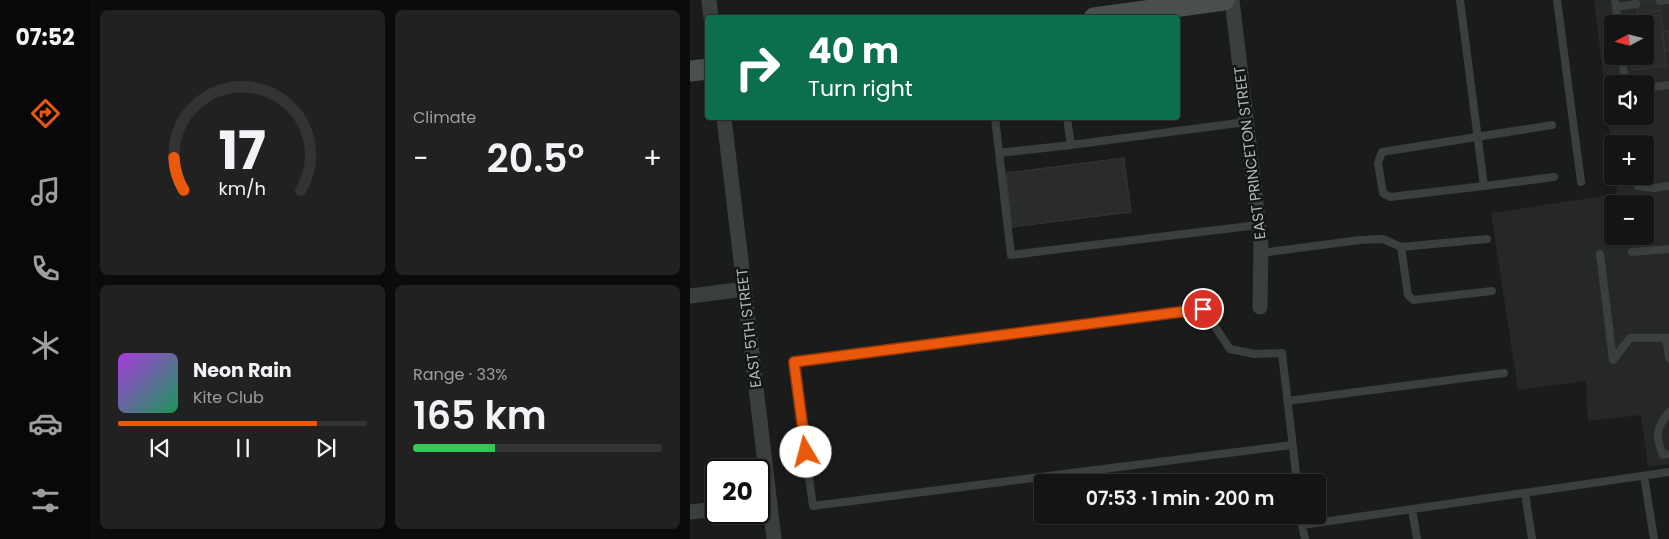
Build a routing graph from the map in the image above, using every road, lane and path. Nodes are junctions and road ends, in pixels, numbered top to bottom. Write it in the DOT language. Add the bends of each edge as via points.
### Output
graph roads {
  1 [pos="709,0"];
  2 [pos="1224,0"];
  3 [pos="1232,0"];
  4 [pos="1460,0"];
  5 [pos="1557,0"];
  6 [pos="1669,0"];
  7 [pos="1660,1"];
  8 [pos="1615,3"];
  9 [pos="1636,4"];
  10 [pos="711,15"];
  11 [pos="1116,15"];
  12 [pos="705,69"];
  13 [pos="690,71"];
  14 [pos="1669,85"];
  15 [pos="1654,87"];
  16 [pos="724,120"];
  17 [pos="995,120"];
  18 [pos="1067,120"];
  19 [pos="1246,122"];
  20 [pos="1552,125"];
  21 [pos="1478,137"];
  22 [pos="1071,145"];
  23 [pos="999,153"];
  24 [pos="1554,177"];
  25 [pos="1581,182"];
  26 [pos="1484,186"];
  27 [pos="1638,186"];
  28 [pos="1669,186"];
  29 [pos="1258,225"];
  30 [pos="1487,239"];
  31 [pos="1401,247"];
  32 [pos="1669,249"];
  33 [pos="1260,252"];
  34 [pos="1632,252"];
  35 [pos="1600,254"];
  36 [pos="744,290"];
  37 [pos="1492,291"];
  38 [pos="690,296"];
  39 [pos="1260,307"];
  40 [pos="1668,338"];
  41 [pos="1669,358"];
  42 [pos="1504,373"];
  43 [pos="1287,401"];
  44 [pos="1669,412"];
  45 [pos="1292,445"];
  46 [pos="1669,454"];
  47 [pos="760,459"];
  48 [pos="1669,472"];
  49 [pos="1296,474"];
  50 [pos="1644,476"];
  51 [pos="1525,493"];
  52 [pos="1412,509"];
  53 [pos="705,510"];
  54 [pos="690,512"];
  55 [pos="770,524"];
  56 [pos="1302,525"];
  57 [pos="774,539"];
  58 [pos="1305,539"];
  59 [pos="1417,539"];
  60 [pos="1532,539"];
  61 [pos="1654,539"];
  1 -- 10 [label="street"];
  2 -- 11 [label="street"];
  3 -- 19 [label="street, EAST PRINCETON STREET"];
  4 -- 21 [label="lane"];
  5 -- 25 [label="lane"];
  6 -- 7 [label="lane"];
  8 -- 9 [label="lane"];
  12 -- 13 [label="street"];
  14 -- 15 [label="lane"];
  16 -- 36 [label="street, EAST 5TH STREET"];
  17 -- 23 [label="lane"];
  18 -- 22 [label="lane"];
  19 -- 22 [label="lane"];
  19 -- 29 [label="street, EAST PRINCETON STREET"];
  20 -- 21 [label="lane"];
  21 -- 26 [label="lane"];
  21 -- 26 [label="lane" via="1382,152 1378,163 1383,194 1390,197"];
  22 -- 23 [label="lane"];
  23 -- 29 [label="lane" via="1011,255"];
  24 -- 26 [label="lane"];
  27 -- 28 [label="lane"];
  29 -- 33 [label="street, EAST PRINCETON STREET"];
  30 -- 31 [label="lane"];
  31 -- 33 [label="lane" via="1383,239"];
  31 -- 37 [label="lane" via="1408,295 1413,300"];
  32 -- 34 [label="lane"];
  33 -- 39 [label="street, EAST PRINCETON STREET"];
  35 -- 40 [label="lane" via="1613,360 1630,338"];
  36 -- 38 [label="street"];
  36 -- 47 [label="street, EAST 5TH STREET"];
  40 -- 41 [label="lane"];
  42 -- 43 [label="lane"];
  43 -- 45 [label="lane"];
  43 -- 45 [label="lane" via="1282,353 1255,354 1230,349 1203,309 794,362 813,506"];
  44 -- 46 [label="lane" via="1659,424 1658,441 1663,454"];
  45 -- 49 [label="lane"];
  48 -- 50 [label="lane"];
  50 -- 51 [label="lane"];
  50 -- 61 [label="lane"];
  51 -- 52 [label="lane"];
  51 -- 60 [label="lane"];
  52 -- 56 [label="lane"];
  52 -- 59 [label="lane"];
  53 -- 54 [label="street"];
  55 -- 57 [label="street, EAST 5TH STREET"];
  56 -- 58 [label="lane"];
}
